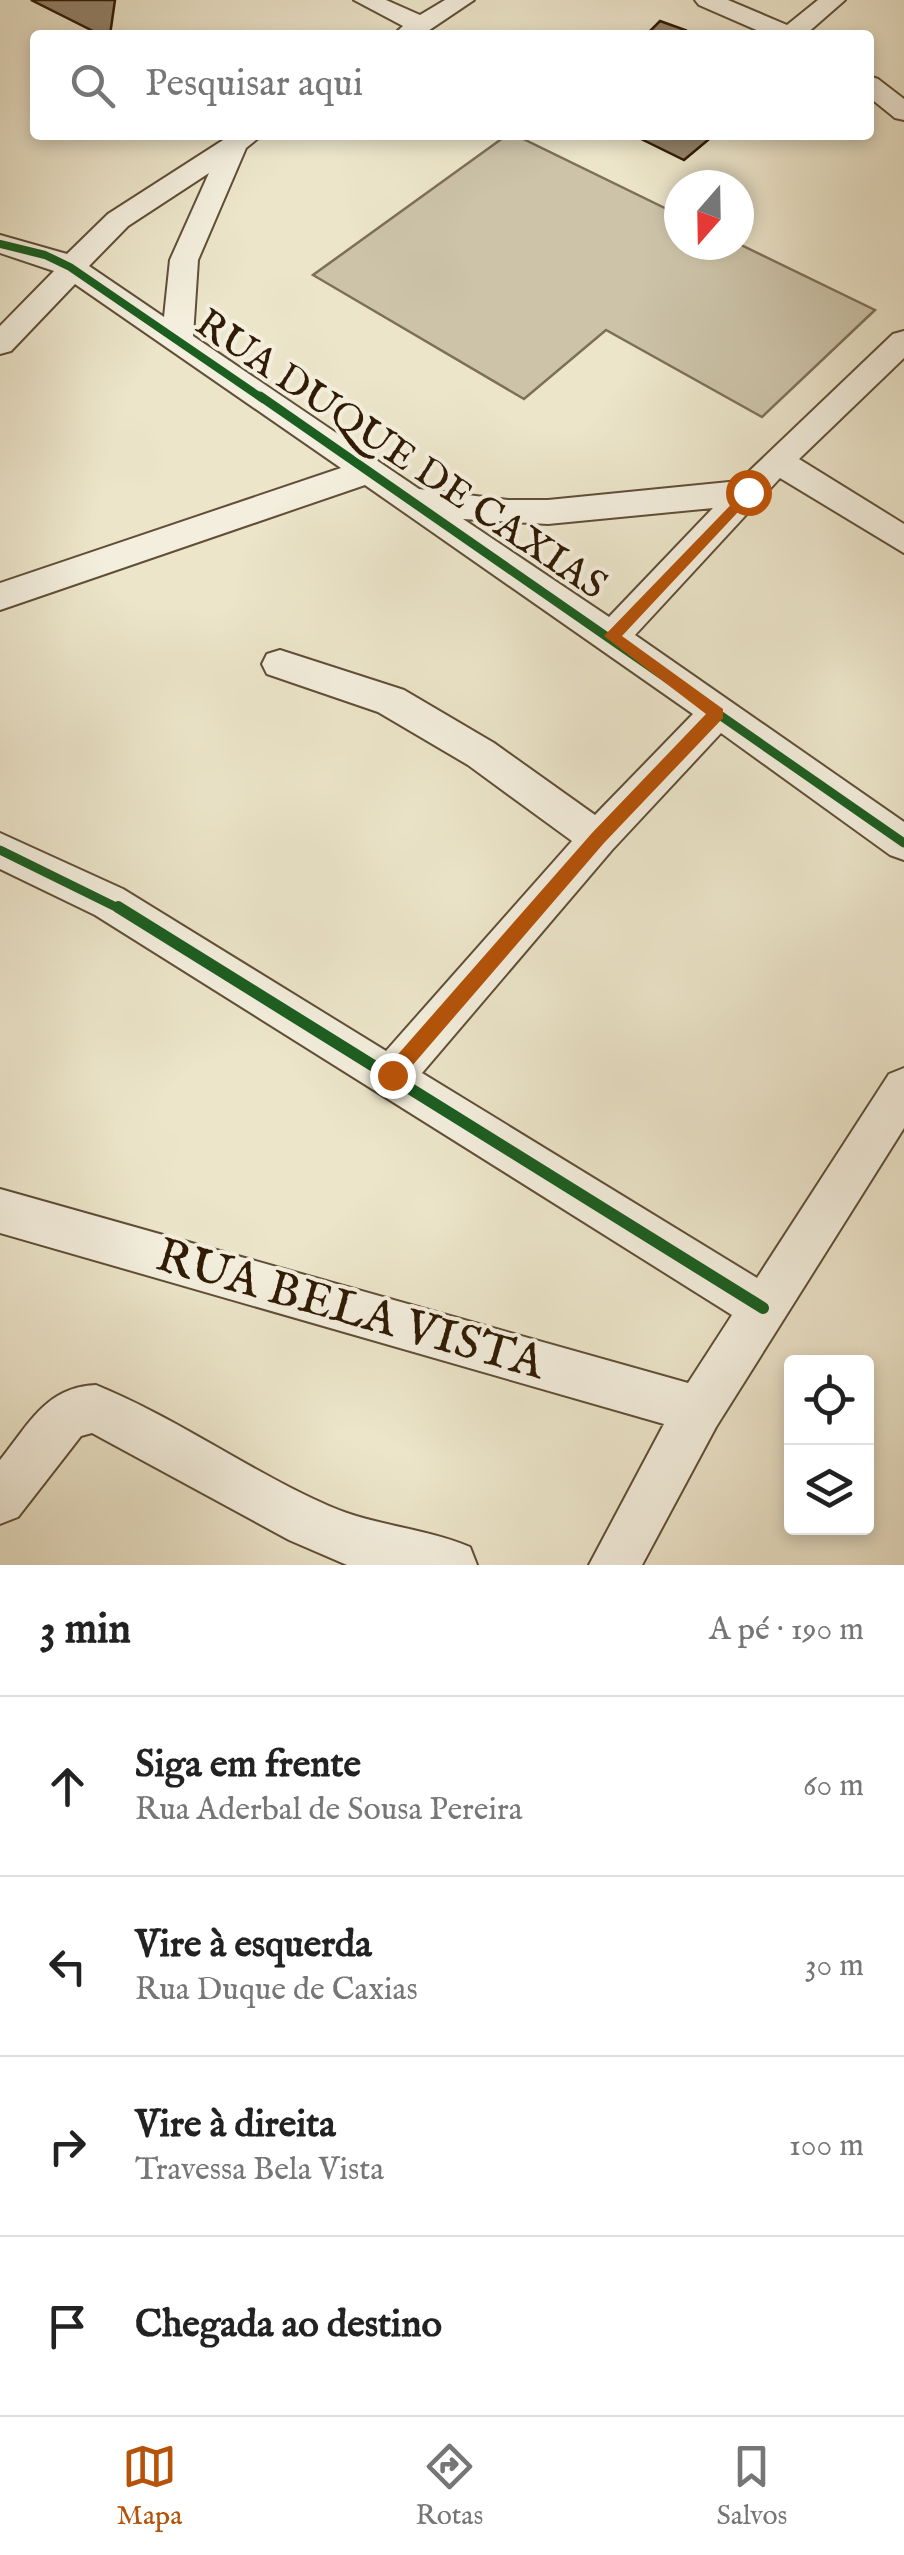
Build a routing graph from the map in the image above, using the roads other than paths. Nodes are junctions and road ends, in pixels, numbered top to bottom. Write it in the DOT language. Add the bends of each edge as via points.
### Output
graph roads {
  1 [pos="366,0"];
  2 [pos="462,0"];
  3 [pos="708,0"];
  4 [pos="833,0"];
  5 [pos="413,30"];
  6 [pos="777,30"];
  7 [pos="795,30"];
  8 [pos="874,88"];
  9 [pos="904,112"];
  10 [pos="242,140"];
  11 [pos="0,244"];
  12 [pos="70,267"];
  13 [pos="178,341"];
  14 [pos="904,341"];
  15 [pos="0,344"];
  16 [pos="777,462"];
  17 [pos="366,472"];
  18 [pos="748,492"];
  19 [pos="406,500"];
  20 [pos="904,540"];
  21 [pos="0,597"];
  22 [pos="612,636"];
  23 [pos="280,664"];
  24 [pos="717,713"];
  25 [pos="598,838"];
  26 [pos="904,843"];
  27 [pos="0,850"];
  28 [pos="392,1075"];
  29 [pos="904,1089"];
  30 [pos="0,1211"];
  31 [pos="763,1308"];
  32 [pos="700,1410"];
  33 [pos="3,1497"];
  34 [pos="361,1556"];
  35 [pos="452,1565"];
  36 [pos="614,1565"];
  1 -- 5 [label="street"];
  2 -- 5 [label="street"];
  3 -- 6 [label="street"];
  4 -- 7 [label="street"];
  8 -- 9 [label="street"];
  10 -- 12 [label="street" via="118,220"];
  10 -- 13 [label="street" via="184,260"];
  11 -- 12 [label="street, RUA DUQUE DE CAXIAS"];
  12 -- 13 [label="street, RUA DUQUE DE CAXIAS"];
  12 -- 15 [label="street"];
  13 -- 17 [label="street, RUA DUQUE DE CAXIAS"];
  14 -- 16 [label="street"];
  16 -- 18 [label="street"];
  16 -- 20 [label="street"];
  17 -- 19 [label="street, RUA DUQUE DE CAXIAS"];
  17 -- 21 [label="street"];
  18 -- 19 [label="street" via="548,512"];
  18 -- 22 [label="street"];
  19 -- 22 [label="street, RUA DUQUE DE CAXIAS"];
  22 -- 24 [label="street, RUA DUQUE DE CAXIAS"];
  23 -- 25 [label="street" via="391,702 481,754"];
  24 -- 25 [label="street"];
  24 -- 26 [label="street, RUA DUQUE DE CAXIAS"];
  25 -- 28 [label="street"];
  27 -- 28 [label="street" via="110,902"];
  28 -- 31 [label="street"];
  29 -- 31 [label="street"];
  30 -- 32 [label="street, RUA BELA VISTA"];
  31 -- 32 [label="street"];
  32 -- 36 [label="street"];
  33 -- 34 [label="street" via="64,1419 74,1410 96,1409"];
  34 -- 35 [label="street"];
}
